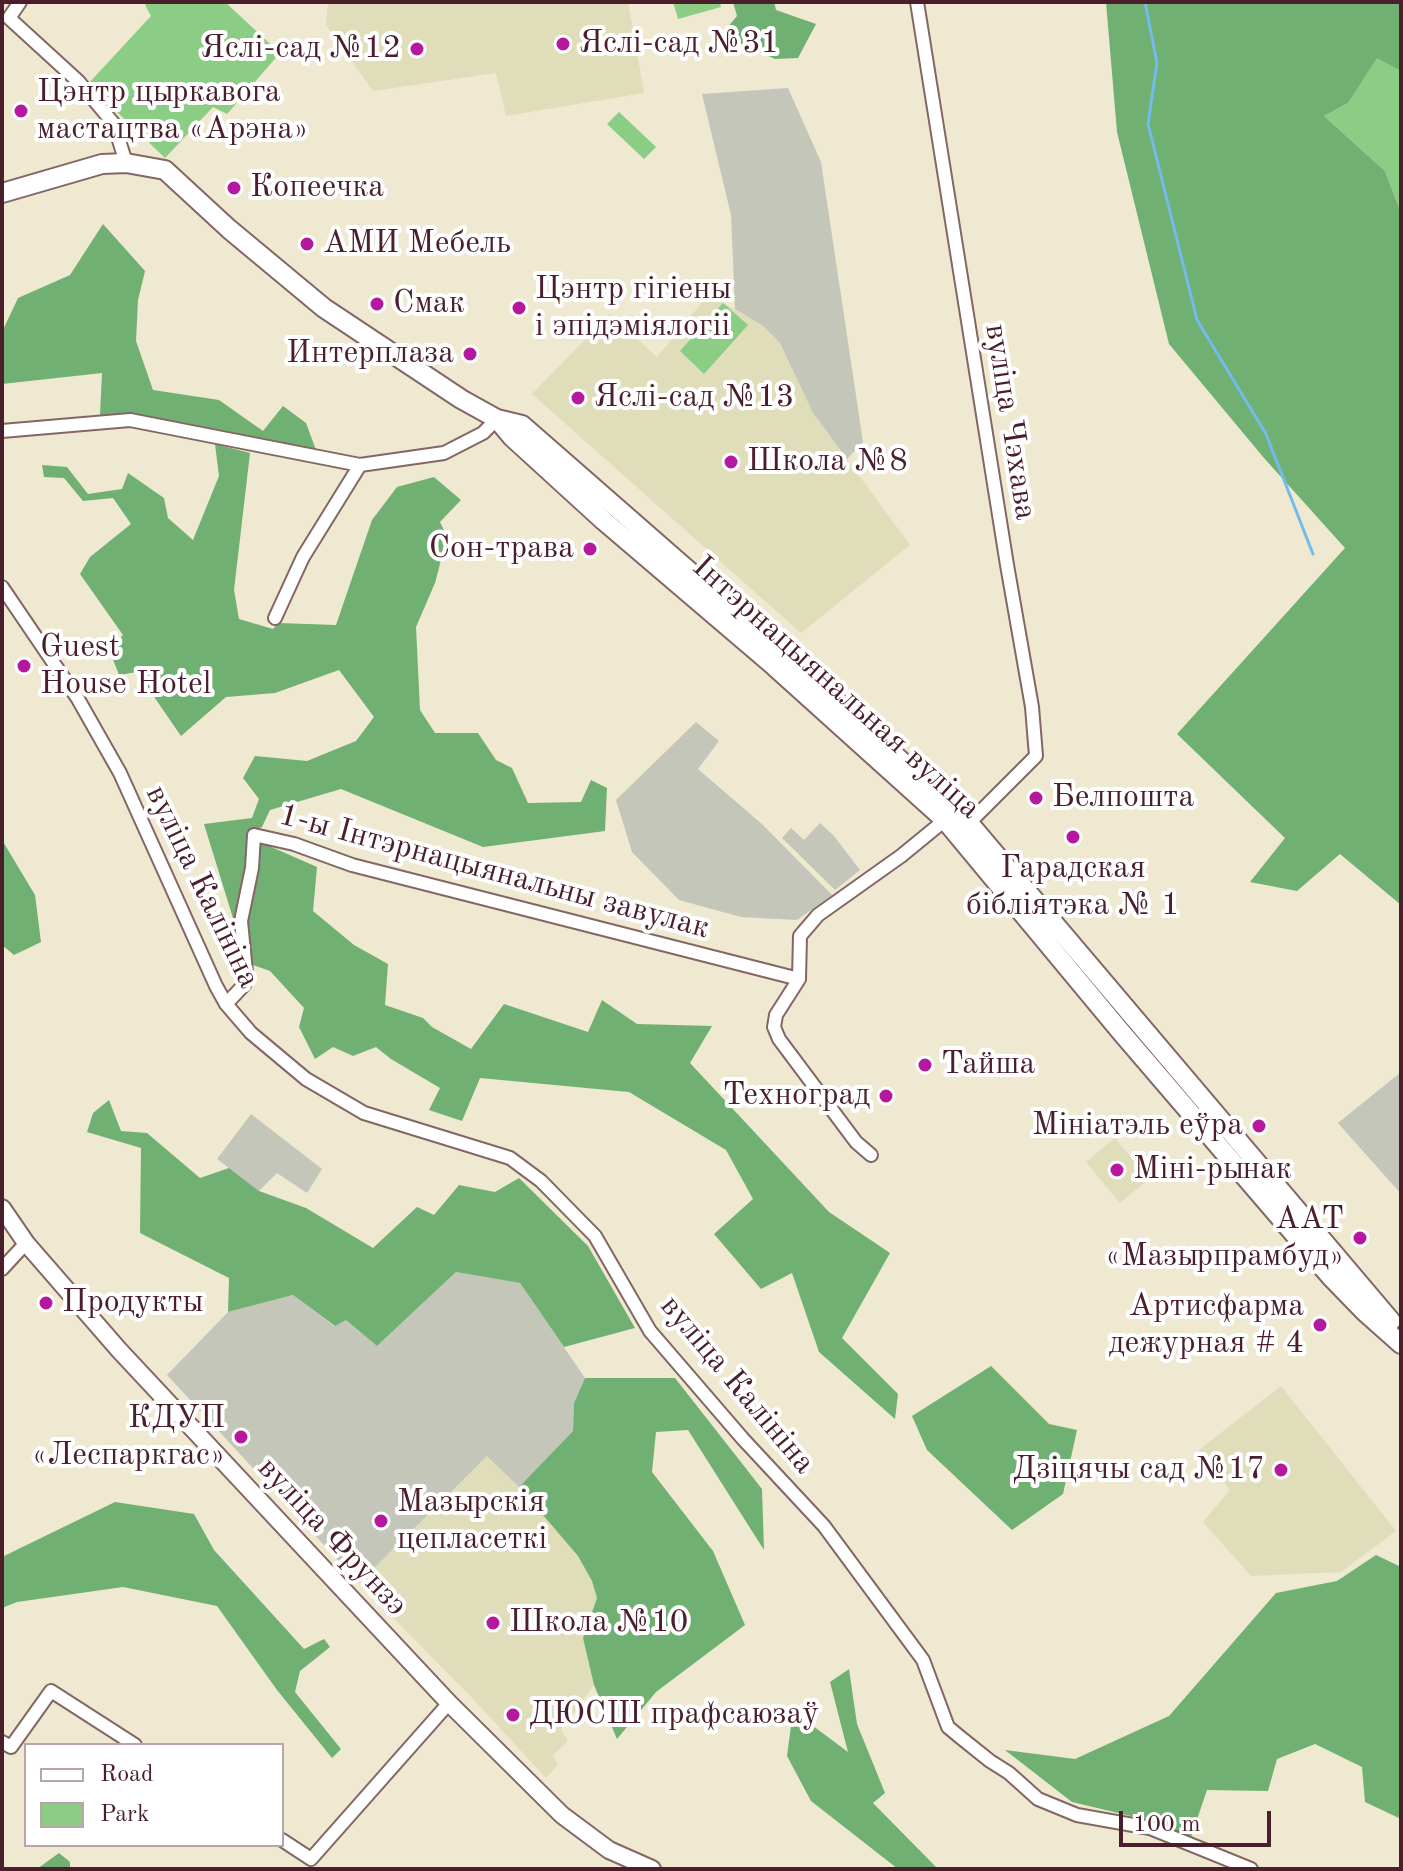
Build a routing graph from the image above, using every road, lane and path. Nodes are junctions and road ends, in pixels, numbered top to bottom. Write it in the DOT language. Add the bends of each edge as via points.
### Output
graph roads {
  1 [pos="20,2"];
  2 [pos="917,2"];
  3 [pos="126,163"];
  4 [pos="2,193"];
  5 [pos="497,419"];
  6 [pos="2,431"];
  7 [pos="360,465"];
  8 [pos="2,587"];
  9 [pos="275,618"];
  10 [pos="957,826"];
  11 [pos="799,979"];
  12 [pos="226,1004"];
  13 [pos="1230,1146"];
  14 [pos="871,1155"];
  15 [pos="2,1208"];
  16 [pos="26,1243"];
  17 [pos="2,1269"];
  18 [pos="1401,1328"];
  19 [pos="1401,1344"];
  20 [pos="449,1703"];
  21 [pos="2,1742"];
  22 [pos="132,1743"];
  23 [pos="284,1841"];
  24 [pos="652,1869"];
  25 [pos="1251,1869"];
  1 -- 3 [label="street" via="9,18 79,82 114,124"];
  2 -- 10 [label="street, вуліца Чэхава" via="1036,756"];
  3 -- 4 [label="main road, Інтэрнацыянальная вуліца" via="102,164"];
  3 -- 5 [label="main road, Інтэрнацыянальная вуліца" via="165,170 324,308"];
  5 -- 7 [label="street" via="483,433 444,453"];
  5 -- 10 [label="main road, Інтэрнацыянальная вуліца" via="604,521 780,661"];
  6 -- 7 [label="street" via="130,420"];
  7 -- 9 [label="street" via="303,557"];
  8 -- 12 [label="street, вуліца Калініна" via="78,699 120,773"];
  10 -- 11 [label="street" via="901,856 818,915 800,936"];
  10 -- 13 [label="main road, Інтэрнацыянальная вуліца" via="1121,1032"];
  11 -- 12 [label="street, 1-ы Інтэрнацыянальны завулак" via="254,835 241,921 244,985"];
  11 -- 14 [label="street" via="774,1027 856,1142"];
  12 -- 25 [label="street, вуліца Калініна" via="251,1033 306,1079 364,1113 510,1158 563,1203 595,1236 650,1331 824,1526 923,1660 948,1727 1038,1799 1077,1815 1150,1828"];
  13 -- 18 [label="main road, Інтэрнацыянальная вуліца"];
  13 -- 19 [label="main road, Інтэрнацыянальная вуліца" via="1331,1277"];
  15 -- 16 [label="street, вуліца Фрунзэ"];
  16 -- 17 [label="street"];
  16 -- 20 [label="street, вуліца Фрунзэ"];
  20 -- 23 [label="street" via="311,1859"];
  20 -- 24 [label="street, вуліца Фрунзэ" via="562,1815 609,1850"];
  21 -- 22 [label="street" via="11,1747 51,1691"];
}
